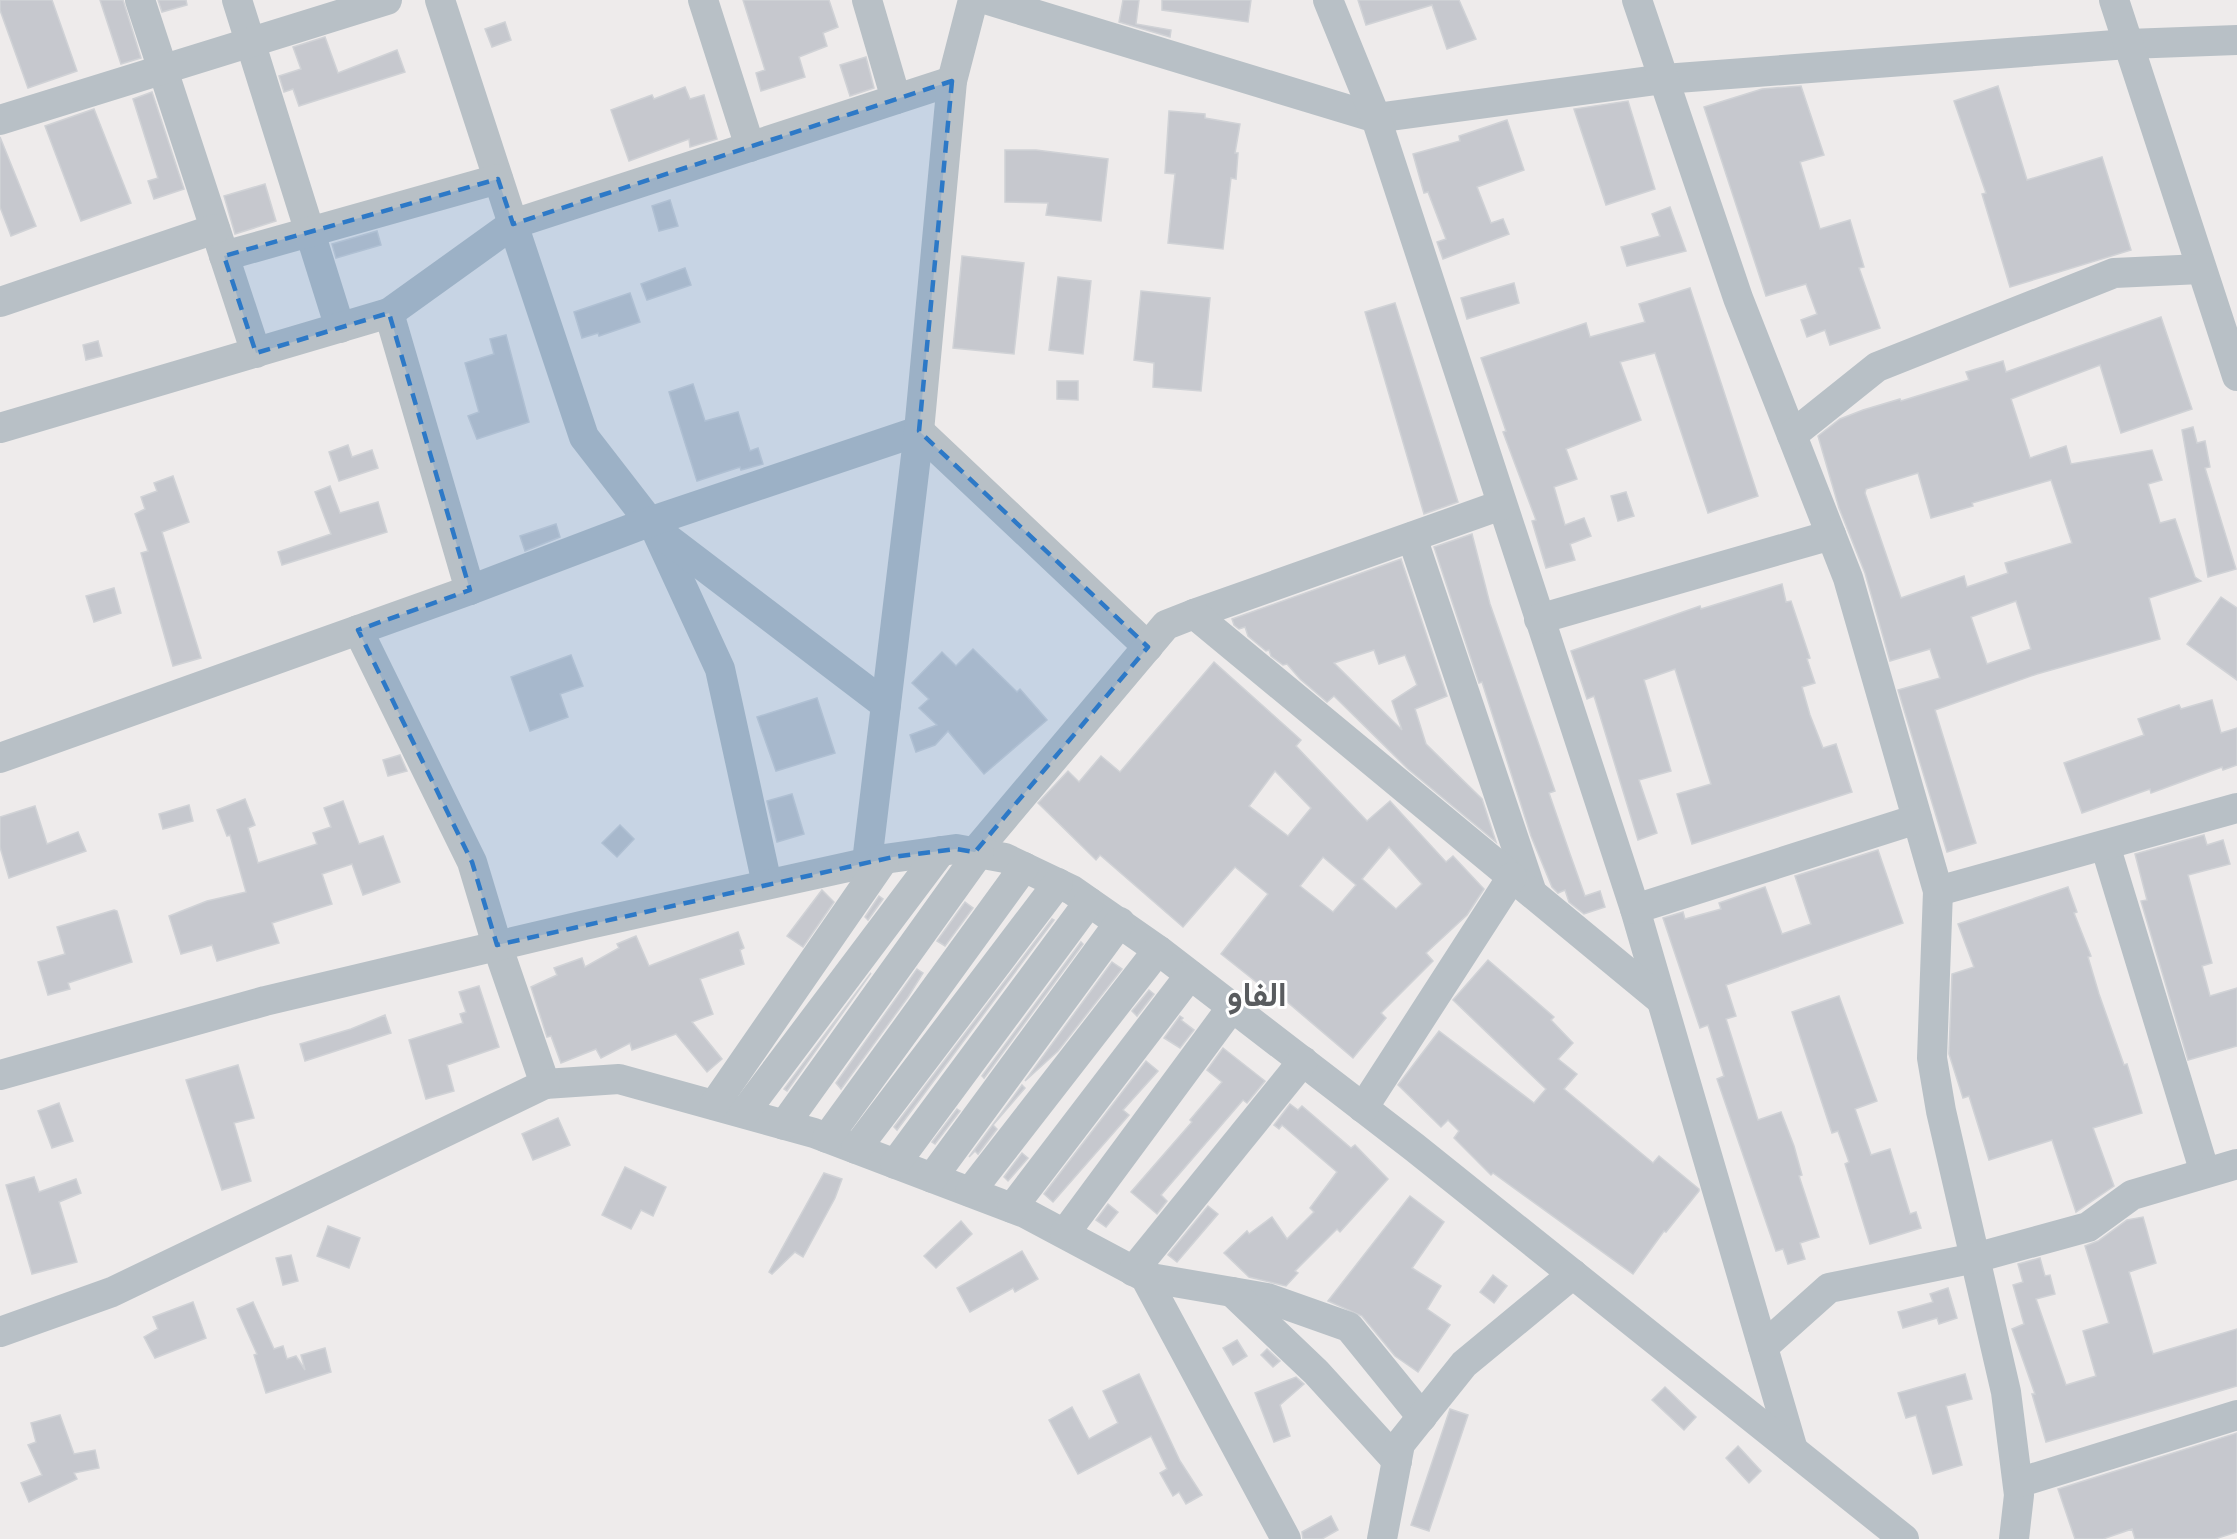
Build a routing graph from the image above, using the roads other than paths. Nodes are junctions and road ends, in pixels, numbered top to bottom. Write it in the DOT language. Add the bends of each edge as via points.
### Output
graph roads {
  1 [pos="140,0"];
  2 [pos="237,0"];
  3 [pos="387,0"];
  4 [pos="440,0"];
  5 [pos="703,0"];
  6 [pos="867,0"];
  7 [pos="973,0"];
  8 [pos="988,0"];
  9 [pos="1328,0"];
  10 [pos="1637,0"];
  11 [pos="2114,0"];
  12 [pos="2237,40"];
  13 [pos="251,42"];
  14 [pos="2128,44"];
  15 [pos="163,70"];
  16 [pos="1664,79"];
  17 [pos="952,81"];
  18 [pos="897,99"];
  19 [pos="1376,118"];
  20 [pos="0,120"];
  21 [pos="750,147"];
  22 [pos="498,179"];
  23 [pos="513,224"];
  24 [pos="310,232"];
  25 [pos="219,242"];
  26 [pos="2201,269"];
  27 [pos="0,302"];
  28 [pos="389,313"];
  29 [pos="340,328"];
  30 [pos="256,352"];
  31 [pos="2237,376"];
  32 [pos="0,428"];
  33 [pos="919,431"];
  34 [pos="1792,435"];
  35 [pos="1501,505"];
  36 [pos="652,526"];
  37 [pos="1831,536"];
  38 [pos="1412,537"];
  39 [pos="470,590"];
  40 [pos="1194,614"];
  41 [pos="1539,619"];
  42 [pos="358,630"];
  43 [pos="1148,647"];
  44 [pos="886,705"];
  45 [pos="0,758"];
  46 [pos="2237,808"];
  47 [pos="1917,819"];
  48 [pos="2105,845"];
  49 [pos="941,851"];
  50 [pos="977,853"];
  51 [pos="876,860"];
  52 [pos="1024,867"];
  53 [pos="767,884"];
  54 [pos="1058,884"];
  55 [pos="1522,885"];
  56 [pos="1938,891"];
  57 [pos="1089,902"];
  58 [pos="1635,909"];
  59 [pos="1120,922"];
  60 [pos="497,945"];
  61 [pos="1158,950"];
  62 [pos="1190,975"];
  63 [pos="1661,1000"];
  64 [pos="1232,1006"];
  65 [pos="1303,1061"];
  66 [pos="0,1075"];
  67 [pos="545,1084"];
  68 [pos="714,1105"];
  69 [pos="1363,1107"];
  70 [pos="744,1113"];
  71 [pos="784,1125"];
  72 [pos="827,1138"];
  73 [pos="855,1149"];
  74 [pos="895,1164"];
  75 [pos="2237,1164"];
  76 [pos="2205,1173"];
  77 [pos="932,1178"];
  78 [pos="970,1192"];
  79 [pos="1012,1208"];
  80 [pos="1065,1233"];
  81 [pos="1975,1258"];
  82 [pos="1139,1274"];
  83 [pos="1573,1274"];
  84 [pos="1232,1292"];
  85 [pos="0,1332"];
  86 [pos="1763,1347"];
  87 [pos="2237,1415"];
  88 [pos="1422,1417"];
  89 [pos="1793,1450"];
  90 [pos="1397,1461"];
  91 [pos="2018,1484"];
  92 [pos="1286,1539"];
  93 [pos="1382,1539"];
  94 [pos="1904,1539"];
  95 [pos="2014,1539"];
  1 -- 15 [label="street"];
  2 -- 13 [label="street"];
  3 -- 13 [label="street"];
  4 -- 22 [label="street"];
  5 -- 21 [label="street"];
  6 -- 18 [label="street"];
  7 -- 17 [label="street"];
  8 -- 19 [label="street"];
  9 -- 19 [label="street"];
  10 -- 16 [label="street"];
  11 -- 14 [label="street"];
  12 -- 14 [label="street"];
  13 -- 15 [label="street"];
  13 -- 24 [label="street"];
  14 -- 16 [label="street"];
  14 -- 26 [label="street"];
  15 -- 20 [label="street"];
  15 -- 25 [label="street"];
  16 -- 19 [label="street"];
  16 -- 34 [label="street" via="1738,298"];
  17 -- 18 [label="street"];
  17 -- 33 [label="street"];
  18 -- 21 [label="street"];
  19 -- 35 [label="street"];
  21 -- 23 [label="street"];
  22 -- 23 [label="street"];
  22 -- 24 [label="street"];
  23 -- 28 [label="street"];
  23 -- 36 [label="street" via="584,437"];
  24 -- 25 [label="street"];
  24 -- 29 [label="street"];
  25 -- 27 [label="street"];
  25 -- 30 [label="street"];
  26 -- 31 [label="street"];
  26 -- 34 [label="street" via="2114,273 1877,367"];
  28 -- 29 [label="street"];
  28 -- 39 [label="street"];
  29 -- 30 [label="street"];
  30 -- 32 [label="street"];
  33 -- 36 [label="street"];
  33 -- 43 [label="street"];
  33 -- 44 [label="street"];
  34 -- 37 [label="street"];
  35 -- 38 [label="street"];
  35 -- 41 [label="street"];
  36 -- 39 [label="street"];
  36 -- 44 [label="street"];
  36 -- 53 [label="street" via="720,669"];
  37 -- 41 [label="street"];
  37 -- 47 [label="street" via="1848,579"];
  38 -- 40 [label="street"];
  38 -- 55 [label="street"];
  39 -- 42 [label="street"];
  40 -- 43 [label="street" via="1167,625"];
  40 -- 55 [label="street"];
  41 -- 58 [label="street"];
  42 -- 45 [label="street"];
  42 -- 60 [label="street" via="472,862"];
  43 -- 50 [label="street"];
  44 -- 51 [label="street"];
  46 -- 48 [label="street"];
  47 -- 56 [label="street"];
  47 -- 58 [label="street"];
  48 -- 56 [label="street"];
  48 -- 76 [label="street"];
  49 -- 50 [label="street"];
  49 -- 51 [label="street"];
  49 -- 70 [label="street"];
  50 -- 52 [label="street" via="1005,858"];
  50 -- 71 [label="street"];
  51 -- 53 [label="street"];
  51 -- 68 [label="street"];
  52 -- 54 [label="street"];
  52 -- 72 [label="street"];
  53 -- 60 [label="street"];
  54 -- 57 [label="street"];
  54 -- 73 [label="street"];
  55 -- 63 [label="street"];
  55 -- 69 [label="street"];
  56 -- 81 [label="street" via="1932,1058"];
  57 -- 59 [label="street"];
  57 -- 74 [label="street"];
  58 -- 63 [label="street"];
  59 -- 61 [label="street"];
  59 -- 77 [label="street"];
  60 -- 66 [label="street" via="265,1001"];
  60 -- 67 [label="street"];
  61 -- 62 [label="street"];
  61 -- 78 [label="street"];
  62 -- 64 [label="street"];
  62 -- 79 [label="street"];
  63 -- 86 [label="street"];
  64 -- 65 [label="street"];
  64 -- 80 [label="street"];
  65 -- 69 [label="street"];
  65 -- 82 [label="street"];
  67 -- 68 [label="street" via="619,1079"];
  67 -- 85 [label="street" via="112,1292"];
  68 -- 70 [label="street"];
  69 -- 83 [label="street"];
  70 -- 71 [label="street"];
  71 -- 72 [label="street"];
  72 -- 73 [label="street"];
  73 -- 74 [label="street"];
  74 -- 77 [label="street"];
  75 -- 76 [label="street"];
  76 -- 81 [label="street" via="2132,1195 2088,1227"];
  77 -- 78 [label="street"];
  78 -- 79 [label="street"];
  79 -- 80 [label="street"];
  80 -- 82 [label="street"];
  81 -- 86 [label="street" via="1829,1288"];
  81 -- 91 [label="street" via="2006,1392"];
  82 -- 84 [label="street"];
  82 -- 92 [label="street"];
  83 -- 88 [label="street" via="1464,1364"];
  83 -- 89 [label="street"];
  84 -- 88 [label="street" via="1267,1299 1349,1327"];
  84 -- 90 [label="street" via="1316,1372"];
  86 -- 89 [label="street"];
  87 -- 91 [label="street"];
  88 -- 90 [label="street" via="1400,1444"];
  89 -- 94 [label="street"];
  90 -- 93 [label="street"];
  91 -- 95 [label="street"];
}
